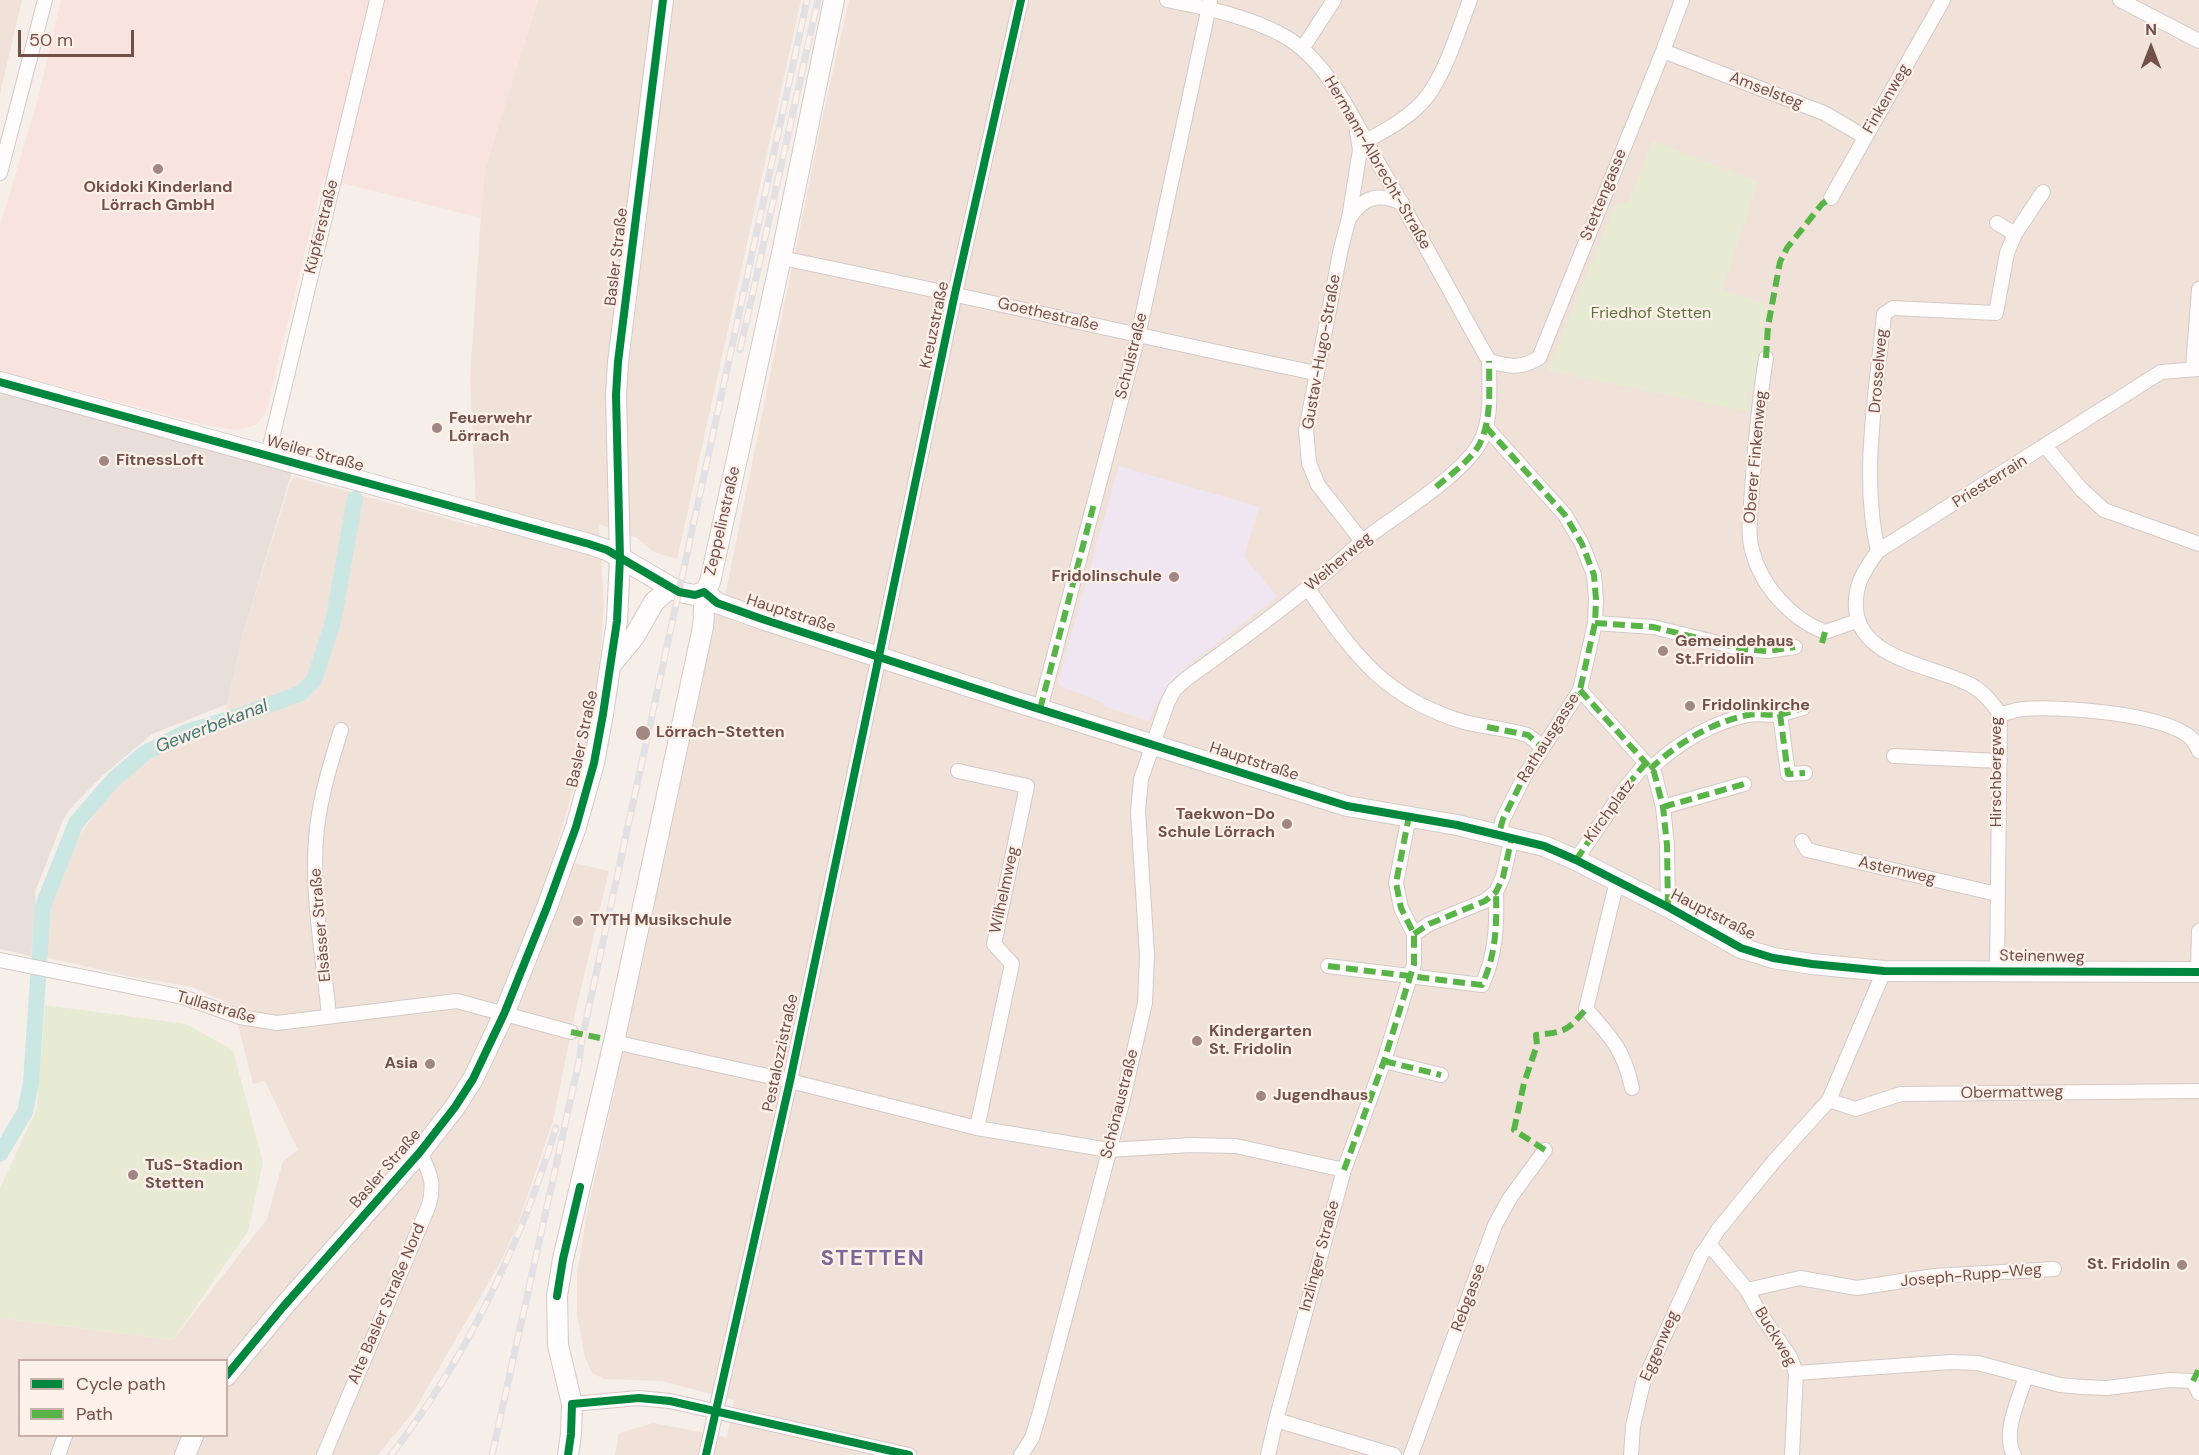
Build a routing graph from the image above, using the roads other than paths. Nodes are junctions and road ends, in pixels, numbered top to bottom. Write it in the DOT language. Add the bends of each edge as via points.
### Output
graph roads {
  1 [pos="45,0"];
  2 [pos="377,0"];
  3 [pos="663,0"];
  4 [pos="834,0"];
  5 [pos="1021,0"];
  6 [pos="1167,0"];
  7 [pos="1334,0"];
  8 [pos="1470,0"];
  9 [pos="1682,0"];
  10 [pos="1943,0"];
  11 [pos="2120,0"];
  12 [pos="1209,4"];
  13 [pos="2199,41"];
  14 [pos="1302,50"];
  15 [pos="1663,51"];
  16 [pos="1356,124"];
  17 [pos="1865,137"];
  18 [pos="1366,141"];
  19 [pos="0,173"];
  20 [pos="2043,192"];
  21 [pos="1831,198"];
  22 [pos="1402,203"];
  23 [pos="1349,218"];
  24 [pos="1997,223"];
  25 [pos="2015,234"];
  26 [pos="781,258"];
  27 [pos="2199,289"];
  28 [pos="955,293"];
  29 [pos="1138,336"];
  30 [pos="1766,358"];
  31 [pos="1489,362"];
  32 [pos="2196,369"];
  33 [pos="1316,373"];
  34 [pos="0,382"];
  35 [pos="1486,427"];
  36 [pos="2046,447"];
  37 [pos="267,455"];
  38 [pos="1362,541"];
  39 [pos="2199,544"];
  40 [pos="1878,551"];
  41 [pos="620,558"];
  42 [pos="670,588"];
  43 [pos="1308,589"];
  44 [pos="704,592"];
  45 [pos="1857,621"];
  46 [pos="1595,623"];
  47 [pos="1795,647"];
  48 [pos="880,657"];
  49 [pos="611,664"];
  50 [pos="1580,690"];
  51 [pos="1803,708"];
  52 [pos="1040,709"];
  53 [pos="1780,714"];
  54 [pos="2000,714"];
  55 [pos="341,730"];
  56 [pos="1153,744"];
  57 [pos="1542,747"];
  58 [pos="2199,751"];
  59 [pos="1894,756"];
  60 [pos="2000,760"];
  61 [pos="1648,766"];
  62 [pos="958,771"];
  63 [pos="1805,773"];
  64 [pos="1744,784"];
  65 [pos="1663,807"];
  66 [pos="1409,816"];
  67 [pos="1505,835"];
  68 [pos="1802,841"];
  69 [pos="1576,860"];
  70 [pos="1617,881"];
  71 [pos="1496,892"];
  72 [pos="1996,894"];
  73 [pos="1668,907"];
  74 [pos="2199,931"];
  75 [pos="1414,934"];
  76 [pos="0,960"];
  77 [pos="1328,966"];
  78 [pos="1996,970"];
  79 [pos="1884,971"];
  80 [pos="2198,972"];
  81 [pos="1410,977"];
  82 [pos="504,1014"];
  83 [pos="329,1015"];
  84 [pos="571,1032"];
  85 [pos="614,1042"];
  86 [pos="1384,1061"];
  87 [pos="1441,1075"];
  88 [pos="790,1081"];
  89 [pos="1632,1088"];
  90 [pos="2199,1091"];
  91 [pos="1830,1100"];
  92 [pos="977,1128"];
  93 [pos="1109,1150"];
  94 [pos="1545,1150"];
  95 [pos="420,1152"];
  96 [pos="1344,1170"];
  97 [pos="1709,1244"];
  98 [pos="2054,1269"];
  99 [pos="1747,1290"];
  100 [pos="1796,1373"];
  101 [pos="228,1374"];
  102 [pos="2026,1376"];
  103 [pos="2196,1387"];
  104 [pos="572,1404"];
  105 [pos="715,1410"];
  106 [pos="1276,1420"];
  107 [pos="65,1437"];
  108 [pos="193,1437"];
  109 [pos="58,1455"];
  110 [pos="185,1455"];
  111 [pos="324,1455"];
  112 [pos="568,1455"];
  113 [pos="706,1455"];
  114 [pos="909,1455"];
  115 [pos="1021,1455"];
  116 [pos="1268,1455"];
  117 [pos="1394,1455"];
  118 [pos="1411,1455"];
  119 [pos="1631,1455"];
  120 [pos="1792,1455"];
  121 [pos="2014,1455"];
  1 -- 19 [label="street"];
  2 -- 37 [label="street, Küpferstraße"];
  3 -- 41 [label="main road, Basler Straße" via="618,362"];
  4 -- 26 [label="main road, Zeppelinstraße"];
  5 -- 28 [label="street, Kreuzstraße"];
  6 -- 12 [label="street, Hermann-Albrecht-Straße"];
  7 -- 14 [label="street"];
  8 -- 18 [label="street" via="1449,55 1428,95 1407,116"];
  9 -- 15 [label="street, Stettengasse"];
  10 -- 17 [label="street, Finkenweg"];
  11 -- 13 [label="street"];
  12 -- 14 [label="street, Hermann-Albrecht-Straße" via="1285,37"];
  12 -- 29 [label="street, Schulstraße"];
  14 -- 16 [label="street, Hermann-Albrecht-Straße" via="1327,75"];
  15 -- 17 [label="street, Amselsteg" via="1824,113"];
  15 -- 31 [label="street, Stettengasse" via="1539,358 1523,367"];
  16 -- 18 [label="street, Hermann-Albrecht-Straße"];
  16 -- 23 [label="street, Gustav-Hugo-Straße" via="1360,150"];
  17 -- 21 [label="street, Finkenweg"];
  18 -- 22 [label="street, Hermann-Albrecht-Straße"];
  20 -- 25 [label="street, Drosselweg"];
  22 -- 23 [label="street" via="1388,197 1370,199 1358,205"];
  22 -- 31 [label="street, Hermann-Albrecht-Straße"];
  23 -- 33 [label="street, Gustav-Hugo-Straße"];
  24 -- 25 [label="street"];
  25 -- 40 [label="street, Drosselweg" via="2007,253 1996,313 1893,308 1884,314 1872,450 1872,523"];
  26 -- 28 [label="street, Goethestraße"];
  26 -- 44 [label="main road, Zeppelinstraße" via="710,582"];
  27 -- 32 [label="street"];
  28 -- 29 [label="street, Goethestraße"];
  28 -- 48 [label="street, Kreuzstraße"];
  29 -- 33 [label="street, Goethestraße"];
  29 -- 52 [label="street, Schulstraße"];
  30 -- 45 [label="street, Oberer Finkenweg" via="1750,524 1759,569 1781,601 1808,626 1825,633"];
  31 -- 35 [label="street, Weiherweg"];
  32 -- 36 [label="street, Priesterrain" via="2161,372"];
  33 -- 38 [label="street, Gustav-Hugo-Straße" via="1306,430 1309,463 1318,485"];
  34 -- 37 [label="main road, Weiler Straße"];
  35 -- 38 [label="street, Weiherweg" via="1478,446 1462,464"];
  35 -- 46 [label="street, Rathausgasse" via="1564,515 1582,544 1594,575"];
  36 -- 39 [label="street" via="2104,510"];
  36 -- 40 [label="street, Priesterrain"];
  37 -- 41 [label="main road, Weiler Straße" via="589,544"];
  38 -- 43 [label="street, Weiherweg"];
  40 -- 45 [label="street, Priesterrain" via="1862,574"];
  41 -- 42 [label="main road, Hauptstraße"];
  41 -- 49 [label="main road, Basler Straße"];
  42 -- 44 [label="main road, Hauptstraße" via="695,595"];
  42 -- 49 [label="main road" via="654,602 634,637"];
  43 -- 56 [label="street, Weiherweg" via="1174,690"];
  43 -- 57 [label="street" via="1375,675 1404,696 1465,722 1528,735"];
  44 -- 48 [label="main road, Hauptstraße" via="717,603"];
  44 -- 85 [label="main road, Zeppelinstraße" via="706,608"];
  45 -- 54 [label="street, Hirschbergweg" via="1876,645 1972,685 1988,697"];
  46 -- 47 [label="street" via="1653,627 1743,649"];
  46 -- 50 [label="street, Rathausgasse"];
  48 -- 52 [label="main road, Hauptstraße"];
  48 -- 88 [label="street, Pestalozzistraße"];
  49 -- 82 [label="main road, Basler Straße" via="596,753 576,827"];
  50 -- 57 [label="street, Rathausgasse"];
  50 -- 61 [label="street"];
  51 -- 53 [label="street, Kirchplatz"];
  52 -- 56 [label="main road, Hauptstraße"];
  53 -- 61 [label="street, Kirchplatz" via="1751,714 1724,721"];
  53 -- 63 [label="street" via="1788,774"];
  54 -- 58 [label="street" via="2023,709 2066,709 2141,718 2181,730 2194,740"];
  54 -- 60 [label="street, Hirschbergweg"];
  55 -- 83 [label="street, Elsässer Straße" via="324,783 315,864"];
  56 -- 66 [label="main road, Hauptstraße" via="1347,806"];
  56 -- 93 [label="street, Schönaustraße" via="1141,779 1138,811 1147,955 1145,1003"];
  57 -- 67 [label="street, Rathausgasse" via="1511,802"];
  59 -- 60 [label="street"];
  60 -- 72 [label="street, Hirschbergweg"];
  61 -- 65 [label="street" via="1654,772"];
  61 -- 69 [label="street, Kirchplatz" via="1625,788"];
  62 -- 92 [label="street, Wilhelmweg" via="1027,786 994,944 1012,964"];
  64 -- 65 [label="street"];
  65 -- 73 [label="street"];
  66 -- 67 [label="main road, Hauptstraße"];
  66 -- 75 [label="street, Inzlinger Straße" via="1396,883 1401,908"];
  67 -- 69 [label="main road, Hauptstraße"];
  67 -- 71 [label="street" via="1503,877"];
  68 -- 72 [label="street, Asternweg" via="1807,850"];
  69 -- 70 [label="main road, Hauptstraße"];
  70 -- 73 [label="main road, Hauptstraße"];
  70 -- 89 [label="street" via="1586,1009 1621,1051"];
  71 -- 75 [label="street"];
  71 -- 81 [label="street" via="1497,928 1482,985"];
  72 -- 78 [label="street, Hirschbergweg"];
  73 -- 79 [label="main road, Hauptstraße" via="1741,948 1773,958"];
  74 -- 80 [label="street"];
  75 -- 81 [label="street, Inzlinger Straße"];
  76 -- 83 [label="street, Tullastraße" via="183,997 240,1017 277,1023"];
  77 -- 81 [label="street"];
  78 -- 79 [label="main road, Steinenweg"];
  78 -- 80 [label="main road, Steinenweg"];
  79 -- 91 [label="street"];
  81 -- 86 [label="street, Inzlinger Straße"];
  82 -- 83 [label="street, Tullastraße" via="457,1001"];
  82 -- 84 [label="street, Tullastraße"];
  82 -- 95 [label="main road, Basler Straße" via="473,1079"];
  85 -- 88 [label="street"];
  85 -- 104 [label="main road, Zeppelinstraße" via="557,1296 558,1345"];
  86 -- 87 [label="street"];
  86 -- 96 [label="street, Inzlinger Straße"];
  88 -- 92 [label="street"];
  88 -- 105 [label="street, Pestalozzistraße"];
  90 -- 91 [label="street, Obermattweg" via="1901,1094 1855,1109"];
  91 -- 97 [label="street" via="1775,1160"];
  92 -- 93 [label="street"];
  93 -- 96 [label="street" via="1236,1146"];
  93 -- 115 [label="street, Schönaustraße" via="1040,1412 1032,1438"];
  94 -- 118 [label="street, Rebgasse" via="1509,1198 1495,1225"];
  95 -- 101 [label="main road, Basler Straße"];
  95 -- 111 [label="street, Alte Basler Straße Nord" via="432,1179 429,1205"];
  96 -- 106 [label="street, Inzlinger Straße"];
  97 -- 99 [label="street, Buckweg"];
  97 -- 119 [label="street, Eggenweg" via="1643,1383"];
  98 -- 99 [label="street, Joseph-Rupp-Weg" via="1934,1276 1857,1288 1800,1278"];
  99 -- 100 [label="street, Buckweg"];
  100 -- 102 [label="street, Buckweg" via="1951,1362 1978,1363"];
  100 -- 120 [label="street"];
  102 -- 103 [label="street, Buckweg" via="2083,1387 2170,1380"];
  102 -- 121 [label="street" via="2011,1429 2010,1448"];
  104 -- 105 [label="street" via="639,1398"];
  104 -- 112 [label="main road, Zeppelinstraße"];
  105 -- 113 [label="street, Pestalozzistraße"];
  105 -- 114 [label="street"];
  106 -- 116 [label="street, Inzlinger Straße"];
  106 -- 117 [label="street"];
  107 -- 109 [label="street"];
  108 -- 110 [label="main road"];
}
